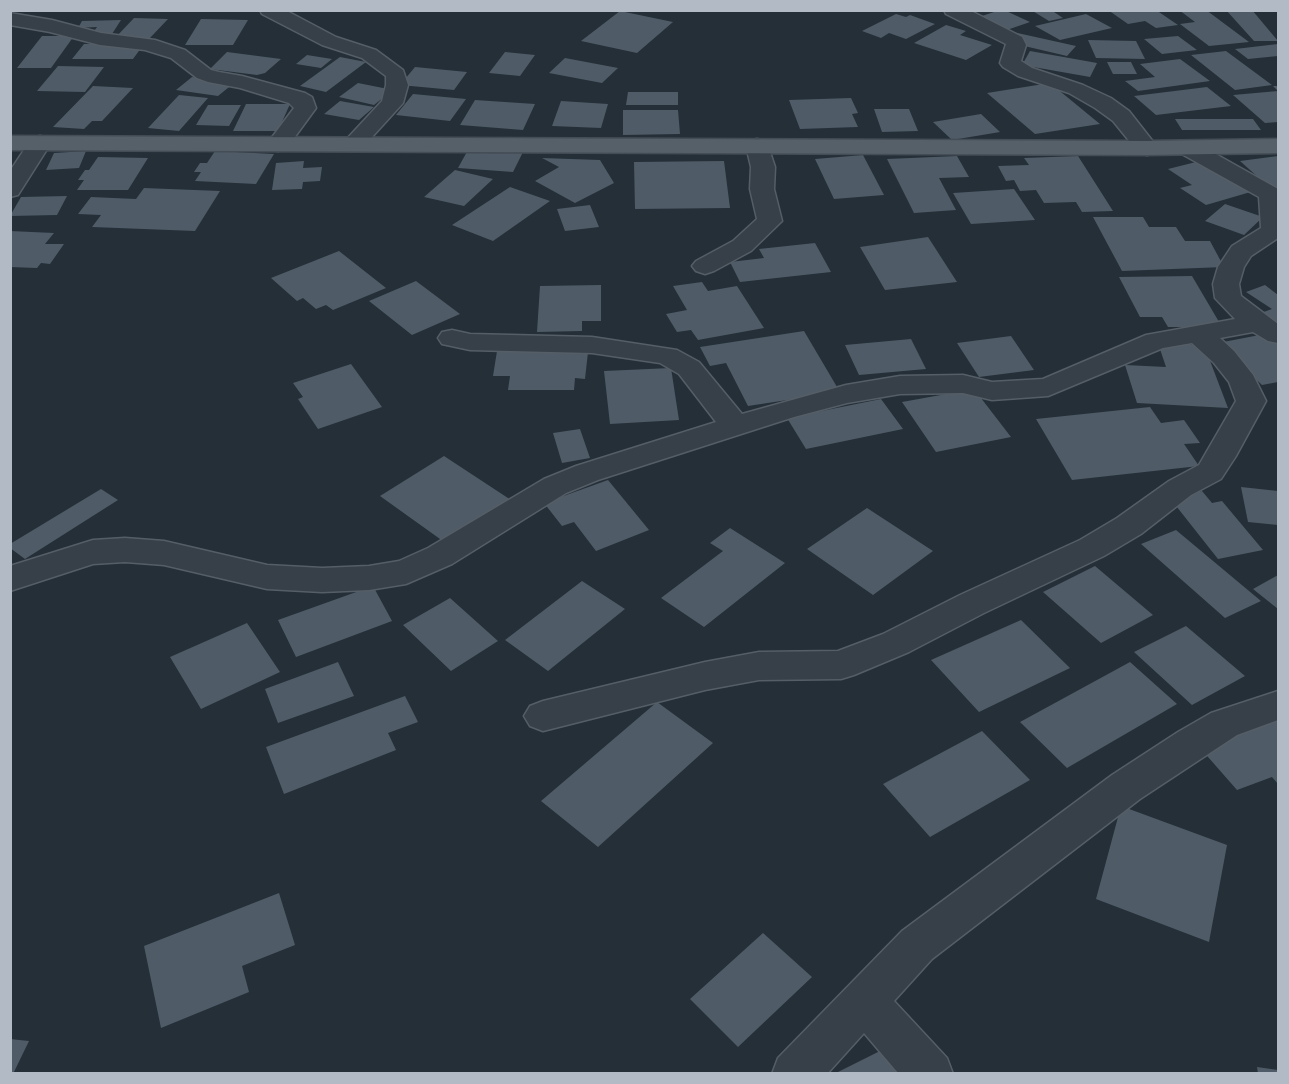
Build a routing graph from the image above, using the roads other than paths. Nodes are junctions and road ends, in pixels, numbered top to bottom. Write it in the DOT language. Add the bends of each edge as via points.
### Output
graph roads {
  1 [pos="269,10"];
  2 [pos="953,10"];
  3 [pos="10,19"];
  4 [pos="10,143"];
  5 [pos="40,143"];
  6 [pos="354,143"];
  7 [pos="278,144"];
  8 [pos="757,146"];
  9 [pos="1278,146"];
  10 [pos="1147,148"];
  11 [pos="1188,148"];
  12 [pos="10,190"];
  13 [pos="1276,225"];
  14 [pos="705,266"];
  15 [pos="1268,329"];
  16 [pos="1199,334"];
  17 [pos="452,338"];
  18 [pos="735,425"];
  19 [pos="10,579"];
  20 [pos="1278,706"];
  21 [pos="543,716"];
  22 [pos="865,1001"];
  23 [pos="795,1074"];
  24 [pos="930,1074"];
  1 -- 6 [label="street" via="329,41 369,54 396,75 392,103"];
  2 -- 10 [label="street" via="1015,41 1010,63 1103,103 1121,116"];
  3 -- 7 [label="street" via="100,39 148,44 178,54 215,78 297,98 305,108"];
  4 -- 5 [label="main road"];
  5 -- 7 [label="main road"];
  5 -- 12 [label="street"];
  6 -- 7 [label="main road"];
  6 -- 8 [label="main road"];
  8 -- 10 [label="main road"];
  8 -- 14 [label="street" via="770,221 742,246"];
  9 -- 11 [label="main road"];
  10 -- 11 [label="main road"];
  11 -- 13 [label="street" via="1270,194"];
  13 -- 15 [label="street" via="1273,231 1241,251 1230,267 1226,284 1228,298"];
  15 -- 16 [label="street"];
  16 -- 18 [label="street" via="1155,341 1048,387 993,391 963,384 900,385 820,400"];
  16 -- 21 [label="street" via="1243,381 1251,401 1210,472 1092,548 897,643 841,665 759,666"];
  17 -- 18 [label="street" via="470,342 592,345 667,356 689,368"];
  18 -- 19 [label="street" via="555,486 440,556 406,572 322,580 267,577 164,553 125,550 65,559"];
  20 -- 22 [label="street" via="1224,724 1126,787 916,945"];
  22 -- 23 [label="street"];
  22 -- 24 [label="street"];
}
